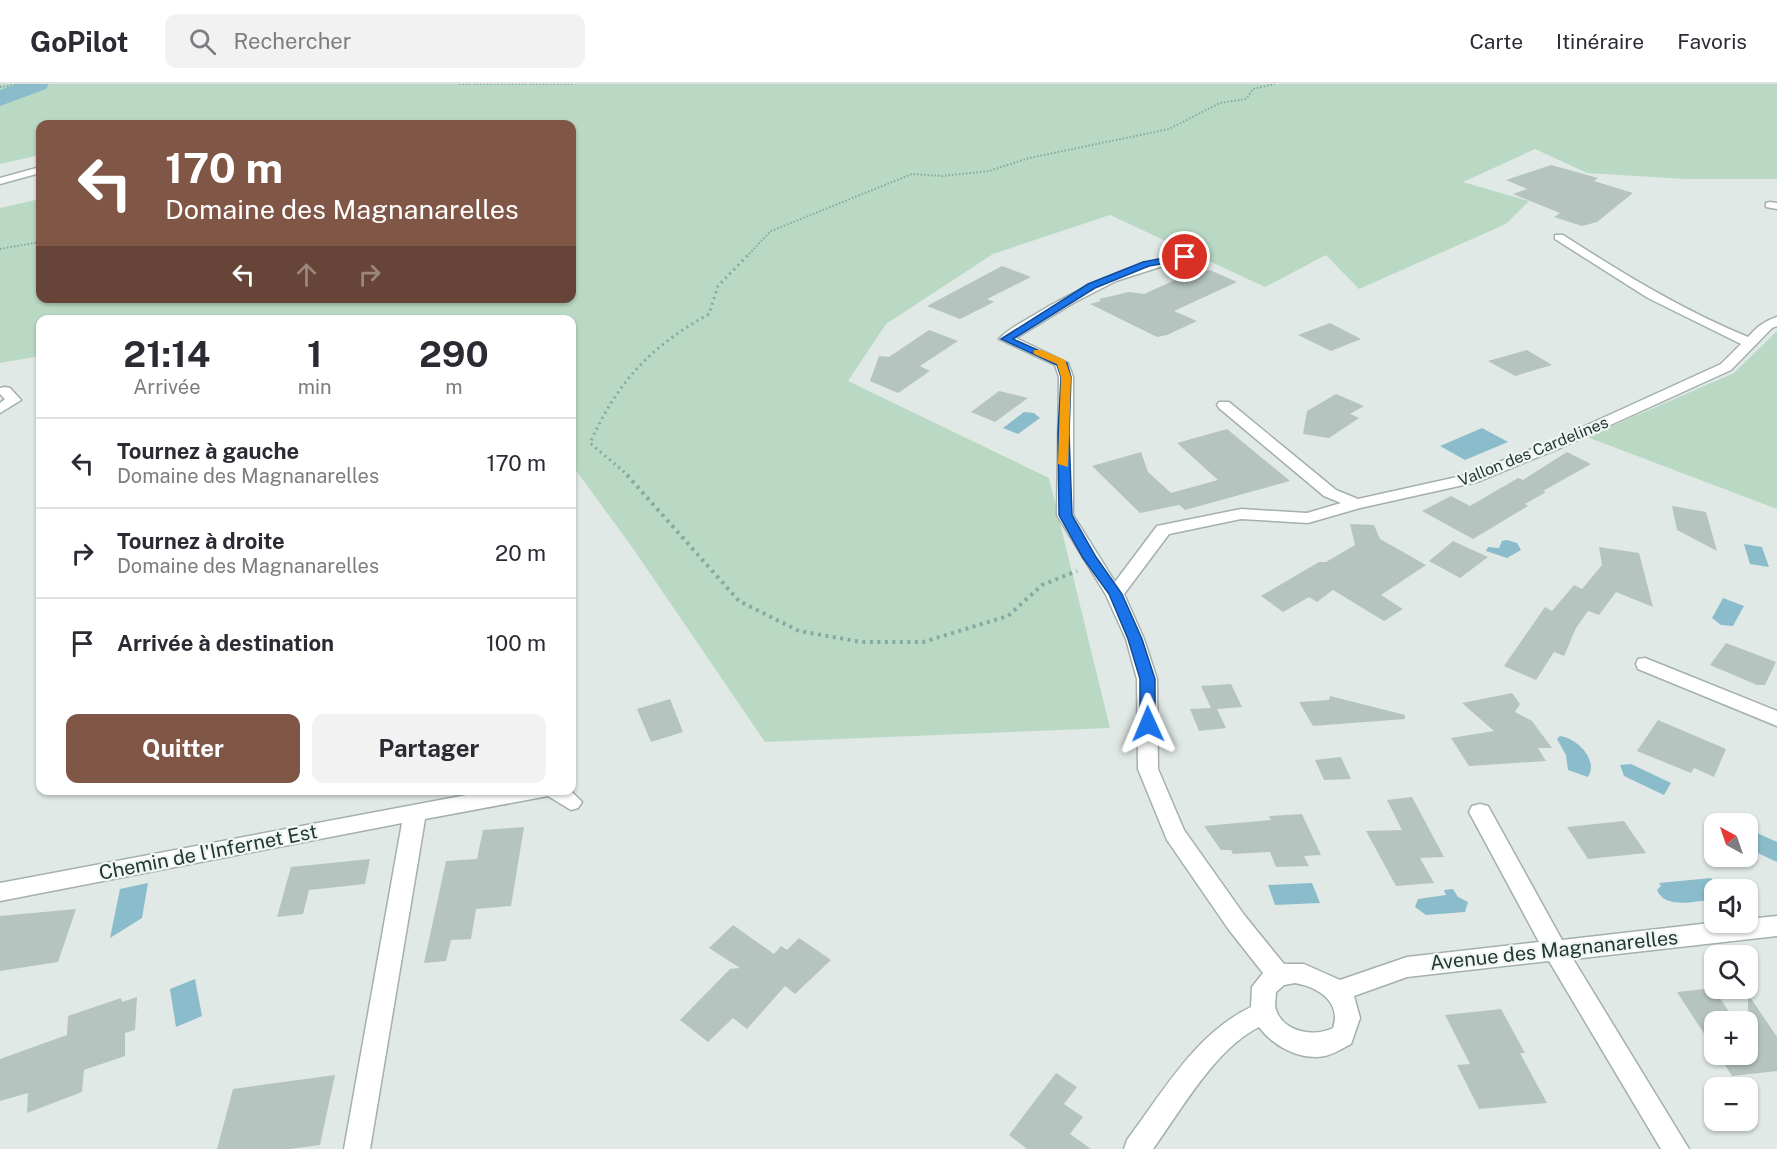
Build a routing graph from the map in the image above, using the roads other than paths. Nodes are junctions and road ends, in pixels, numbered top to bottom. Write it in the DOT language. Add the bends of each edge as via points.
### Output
graph roads {
  1 [pos="36,171"];
  2 [pos="0,181"];
  3 [pos="1559,237"];
  4 [pos="1185,257"];
  5 [pos="1777,321"];
  6 [pos="1751,343"];
  7 [pos="5,391"];
  8 [pos="1224,405"];
  9 [pos="0,409"];
  10 [pos="1357,504"];
  11 [pos="1115,594"];
  12 [pos="1645,664"];
  13 [pos="1777,719"];
  14 [pos="514,795"];
  15 [pos="415,812"];
  16 [pos="1480,812"];
  17 [pos="0,892"];
  18 [pos="1777,926"];
  19 [pos="1554,950"];
  20 [pos="1278,975"];
  21 [pos="1335,992"];
  22 [pos="1263,1013"];
  23 [pos="357,1149"];
  24 [pos="1137,1149"];
  25 [pos="1676,1149"];
  1 -- 2 [label="street"];
  3 -- 6 [label="street" via="1688,314"];
  4 -- 11 [label="street" via="1146,264 1092,286 1006,339 1061,363 1066,377 1065,515"];
  5 -- 6 [label="street, Vallon des Cardelines" via="1767,325"];
  6 -- 10 [label="street, Vallon des Cardelines" via="1726,367 1555,445 1471,479"];
  7 -- 9 [label="street" via="14,400"];
  8 -- 10 [label="street" via="1330,494"];
  10 -- 11 [label="street, Vallon des Cardelines" via="1308,518 1240,514 1163,530"];
  11 -- 20 [label="street" via="1148,679 1148,770 1175,834"];
  12 -- 13 [label="street"];
  14 -- 15 [label="street, Chemin de l'Infernet Est"];
  15 -- 17 [label="street, Chemin de l'Infernet Est"];
  15 -- 23 [label="street"];
  16 -- 19 [label="street"];
  18 -- 19 [label="street, Avenue des Magnanarelles"];
  19 -- 21 [label="street, Avenue des Magnanarelles" via="1407,966"];
  19 -- 25 [label="street"];
  20 -- 21 [label="street" via="1311,974"];
  20 -- 22 [label="street" via="1264,987"];
  21 -- 22 [label="street" via="1346,1004 1348,1018 1342,1036 1324,1045 1297,1043 1276,1030"];
  22 -- 24 [label="street" via="1238,1025 1198,1065"];
}
